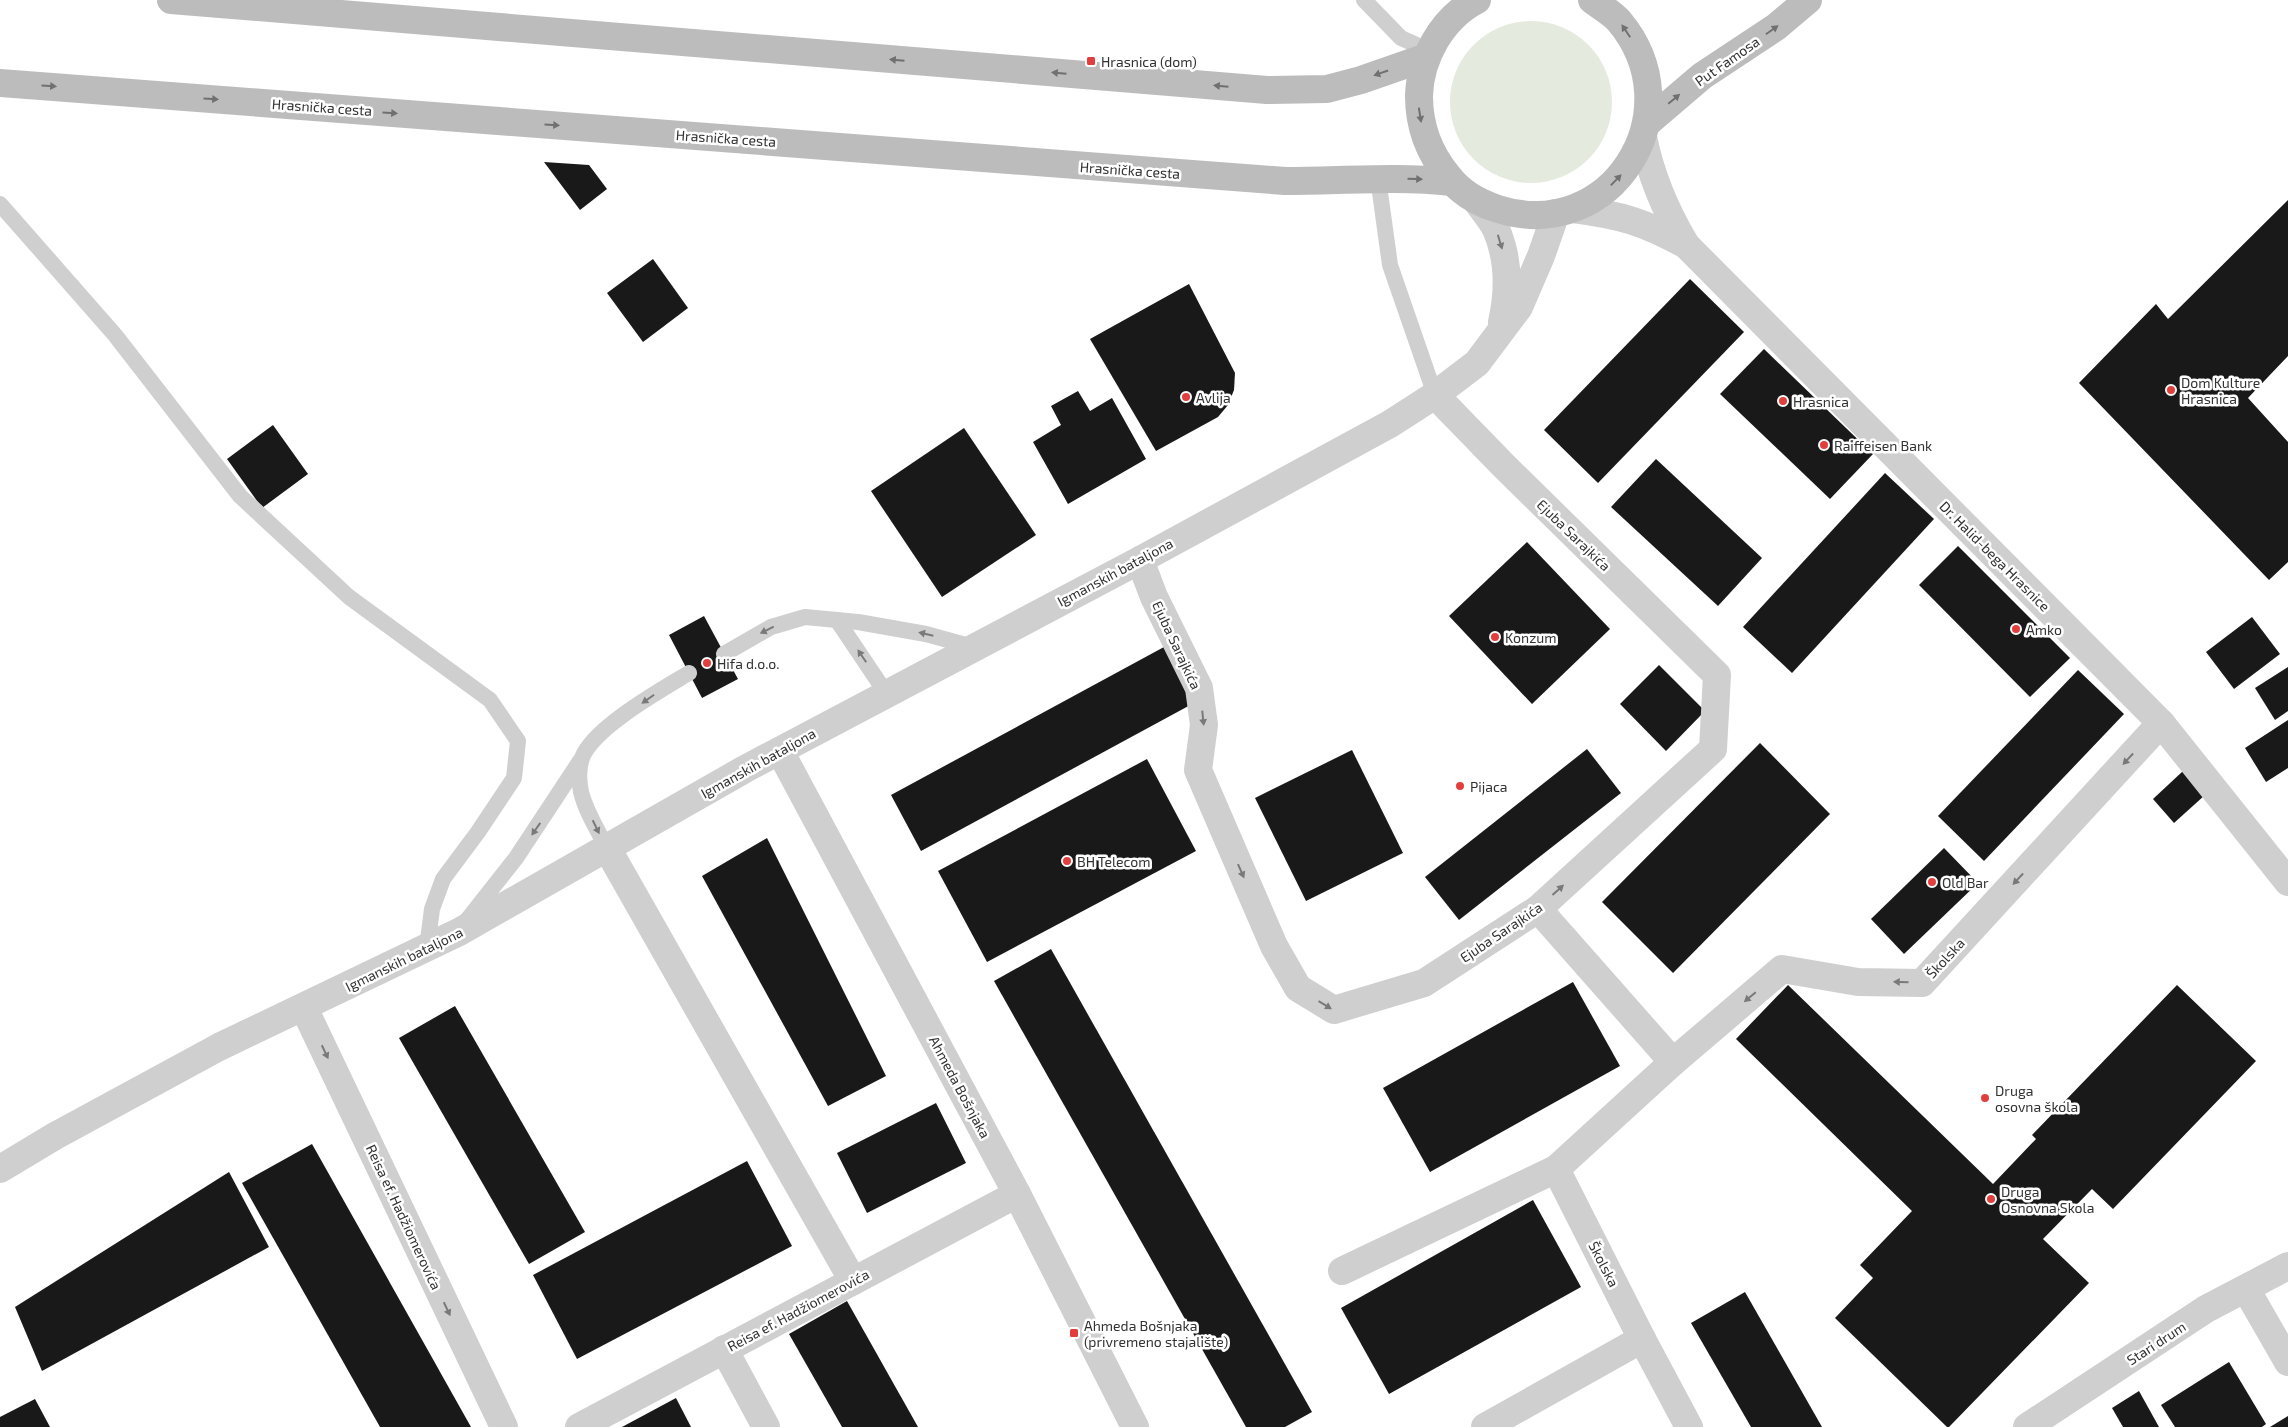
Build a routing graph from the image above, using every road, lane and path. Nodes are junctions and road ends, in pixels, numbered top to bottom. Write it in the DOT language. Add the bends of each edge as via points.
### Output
graph roads {
  1 [pos="171,0"];
  2 [pos="1364,0"];
  3 [pos="1477,0"];
  4 [pos="1592,0"];
  5 [pos="1808,0"];
  6 [pos="1428,54"];
  7 [pos="0,83"];
  8 [pos="1645,130"];
  9 [pos="1378,178"];
  10 [pos="1452,182"];
  11 [pos="1476,200"];
  12 [pos="0,204"];
  13 [pos="1565,211"];
  14 [pos="1686,245"];
  15 [pos="1499,334"];
  16 [pos="1435,395"];
  17 [pos="1140,560"];
  18 [pos="837,620"];
  19 [pos="973,647"];
  20 [pos="724,654"];
  21 [pos="689,673"];
  22 [pos="886,693"];
  23 [pos="2161,723"];
  24 [pos="780,751"];
  25 [pos="582,759"];
  26 [pos="607,848"];
  27 [pos="2288,882"];
  28 [pos="1538,909"];
  29 [pos="459,932"];
  30 [pos="427,948"];
  31 [pos="304,1008"];
  32 [pos="1673,1062"];
  33 [pos="0,1169"];
  34 [pos="1556,1169"];
  35 [pos="1017,1194"];
  36 [pos="2288,1266"];
  37 [pos="1342,1271"];
  38 [pos="853,1281"];
  39 [pos="2246,1289"];
  40 [pos="1642,1339"];
  41 [pos="724,1349"];
  42 [pos="2288,1362"];
  43 [pos="504,1427"];
  44 [pos="579,1427"];
  45 [pos="766,1427"];
  46 [pos="1135,1427"];
  47 [pos="1485,1427"];
  48 [pos="1690,1427"];
  49 [pos="2028,1427"];
  6 -- 1 [label="main road, one-way" via="1361,80 1327,89 1267,90"];
  2 -- 6 [label="lane" via="1401,38"];
  3 -- 6 [label="main road" via="1468,4 1446,25"];
  8 -- 4 [label="main road, one-way" via="1649,87 1639,51 1618,20"];
  8 -- 5 [label="main road, Put Famosa, one-way" via="1702,76 1776,27"];
  6 -- 10 [label="main road, one-way" via="1420,83 1419,110 1424,136 1436,161"];
  7 -- 9 [label="main road, Hrasnička cesta, one-way" via="1285,181"];
  13 -- 8 [label="main road, one-way" via="1596,197 1616,180 1632,160"];
  8 -- 14 [label="street" via="1649,166 1671,220"];
  9 -- 10 [label="main road, Hrasnička cesta, one-way"];
  9 -- 16 [label="lane" via="1390,265"];
  10 -- 11 [label="main road"];
  11 -- 13 [label="main road" via="1523,215"];
  11 -- 15 [label="street, Igmanskih bataljona, one-way" via="1496,228 1506,263 1507,298"];
  12 -- 30 [label="lane" via="115,335 240,496 349,597 490,700 518,740 514,778 443,879 432,909"];
  13 -- 14 [label="street" via="1613,214 1651,226"];
  13 -- 15 [label="street, Igmanskih bataljona" via="1519,306"];
  14 -- 23 [label="street, Dr. Halid-bega Hrasnice"];
  15 -- 16 [label="street, Igmanskih bataljona" via="1478,363"];
  16 -- 17 [label="street, Igmanskih bataljona" via="1390,424"];
  28 -- 16 [label="street, Ejuba Sarajkića, one-way" via="1713,750 1718,675"];
  17 -- 19 [label="street, Igmanskih bataljona"];
  17 -- 28 [label="street, Ejuba Sarajkića, one-way" via="1154,597 1199,688 1204,725 1198,770 1274,946 1298,988 1334,1010 1424,983"];
  19 -- 18 [label="lane, one-way" via="926,634"];
  18 -- 20 [label="lane, one-way" via="805,617 771,627"];
  22 -- 18 [label="lane, one-way"];
  19 -- 22 [label="street, Igmanskih bataljona"];
  21 -- 25 [label="lane, one-way" via="608,727 593,741"];
  22 -- 24 [label="street, Igmanskih bataljona"];
  23 -- 27 [label="street, Dr. Halid-bega Hrasnice"];
  23 -- 32 [label="street, Školska, one-way" via="1922,983 1858,982 1782,970"];
  24 -- 26 [label="street, Igmanskih bataljona"];
  24 -- 35 [label="street, Ahmeda Bošnjaka"];
  25 -- 26 [label="lane, one-way" via="579,771 582,794"];
  25 -- 29 [label="lane, one-way" via="532,834"];
  26 -- 29 [label="street, Igmanskih bataljona"];
  26 -- 38 [label="street"];
  28 -- 32 [label="street"];
  29 -- 30 [label="street, Igmanskih bataljona"];
  30 -- 31 [label="street, Igmanskih bataljona"];
  31 -- 33 [label="street, Igmanskih bataljona" via="219,1047"];
  31 -- 43 [label="street, Reisa ef. Hadžiomerovića, one-way"];
  32 -- 34 [label="street, Školska"];
  34 -- 37 [label="street"];
  34 -- 40 [label="street, Školska"];
  35 -- 38 [label="street, Reisa ef. Hadžiomerovića"];
  35 -- 46 [label="street, Ahmeda Bošnjaka"];
  36 -- 39 [label="street, Stari drum"];
  38 -- 41 [label="street, Reisa ef. Hadžiomerovića"];
  39 -- 42 [label="street"];
  39 -- 49 [label="street, Stari drum" via="2206,1309"];
  40 -- 47 [label="street"];
  40 -- 48 [label="street, Školska"];
  41 -- 44 [label="street, Reisa ef. Hadžiomerovića"];
  41 -- 45 [label="street"];
}
